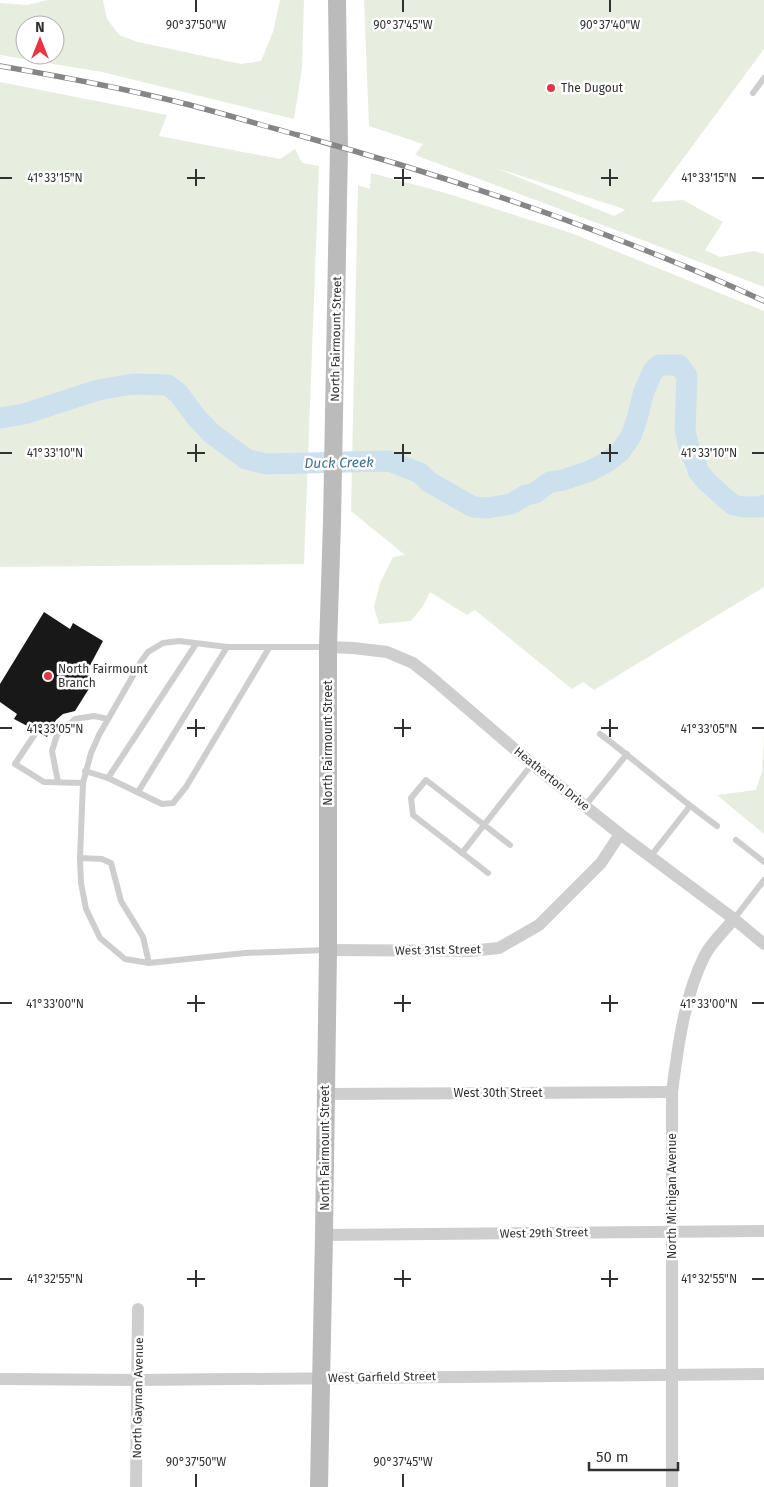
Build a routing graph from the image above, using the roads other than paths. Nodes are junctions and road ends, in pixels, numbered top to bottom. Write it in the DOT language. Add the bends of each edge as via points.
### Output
graph roads {
  1 [pos="337,0"];
  2 [pos="764,78"];
  3 [pos="752,93"];
  4 [pos="196,644"];
  5 [pos="227,647"];
  6 [pos="328,647"];
  7 [pos="269,648"];
  8 [pos="108,719"];
  9 [pos="35,734"];
  10 [pos="600,734"];
  11 [pos="627,754"];
  12 [pos="532,764"];
  13 [pos="85,771"];
  14 [pos="108,778"];
  15 [pos="58,782"];
  16 [pos="83,783"];
  17 [pos="138,792"];
  18 [pos="585,806"];
  19 [pos="690,806"];
  20 [pos="485,825"];
  21 [pos="717,826"];
  22 [pos="620,834"];
  23 [pos="736,840"];
  24 [pos="510,845"];
  25 [pos="462,853"];
  26 [pos="650,857"];
  27 [pos="80,858"];
  28 [pos="764,862"];
  29 [pos="488,873"];
  30 [pos="764,880"];
  31 [pos="734,919"];
  32 [pos="764,944"];
  33 [pos="328,950"];
  34 [pos="149,963"];
  35 [pos="672,1092"];
  36 [pos="325,1094"];
  37 [pos="672,1231"];
  38 [pos="764,1231"];
  39 [pos="324,1236"];
  40 [pos="138,1309"];
  41 [pos="672,1374"];
  42 [pos="764,1374"];
  43 [pos="0,1378"];
  44 [pos="321,1378"];
  45 [pos="138,1380"];
  46 [pos="136,1487"];
  47 [pos="319,1487"];
  48 [pos="672,1487"];
  1 -- 6 [label="street, North Fairmount Street" via="339,146"];
  2 -- 3 [label="lane"];
  4 -- 5 [label="lane"];
  4 -- 8 [label="lane" via="163,643 148,652"];
  4 -- 14 [label="lane"];
  5 -- 7 [label="lane"];
  5 -- 17 [label="lane"];
  6 -- 7 [label="lane"];
  6 -- 12 [label="street, Heatherton Drive" via="387,652 413,663"];
  6 -- 33 [label="street, North Fairmount Street"];
  7 -- 17 [label="lane" via="186,787 173,803 162,804"];
  8 -- 13 [label="lane"];
  8 -- 15 [label="lane" via="94,716 75,720 57,735 52,751"];
  9 -- 15 [label="lane" via="16,764 44,782"];
  10 -- 11 [label="lane"];
  11 -- 18 [label="lane"];
  11 -- 19 [label="lane"];
  12 -- 18 [label="street, Heatherton Drive"];
  12 -- 20 [label="lane"];
  13 -- 14 [label="lane"];
  13 -- 16 [label="lane"];
  14 -- 17 [label="lane"];
  15 -- 16 [label="lane"];
  16 -- 27 [label="lane"];
  18 -- 22 [label="street, Heatherton Drive"];
  19 -- 21 [label="lane"];
  19 -- 26 [label="lane"];
  20 -- 24 [label="lane"];
  20 -- 25 [label="lane"];
  20 -- 25 [label="lane" via="426,780 411,798 413,815"];
  22 -- 26 [label="street, Heatherton Drive"];
  22 -- 33 [label="street, West 31st Street" via="601,863 539,925 500,948 470,951"];
  23 -- 28 [label="lane"];
  25 -- 29 [label="lane"];
  26 -- 31 [label="street, Heatherton Drive"];
  27 -- 34 [label="lane" via="102,859 111,863 121,901 143,937"];
  27 -- 34 [label="lane" via="86,908 100,938 125,959"];
  30 -- 31 [label="lane"];
  31 -- 32 [label="street, Heatherton Drive"];
  31 -- 35 [label="street, North Michigan Avenue" via="706,953 696,978 680,1032"];
  33 -- 34 [label="lane" via="245,953"];
  33 -- 36 [label="street, North Fairmount Street"];
  35 -- 36 [label="street, West 30th Street"];
  35 -- 37 [label="street, North Michigan Avenue"];
  36 -- 39 [label="street, North Fairmount Street"];
  37 -- 38 [label="street, West 29th Street"];
  37 -- 39 [label="street, West 29th Street"];
  37 -- 41 [label="street, North Michigan Avenue"];
  39 -- 44 [label="street, North Fairmount Street"];
  40 -- 45 [label="street, North Gayman Avenue"];
  41 -- 42 [label="street, West Garfield Street"];
  41 -- 44 [label="street, West Garfield Street"];
  41 -- 48 [label="street, North Michigan Avenue"];
  43 -- 45 [label="street, West Garfield Street"];
  44 -- 45 [label="street, West Garfield Street"];
  44 -- 47 [label="street, North Fairmount Street"];
  45 -- 46 [label="street, North Gayman Avenue"];
}
